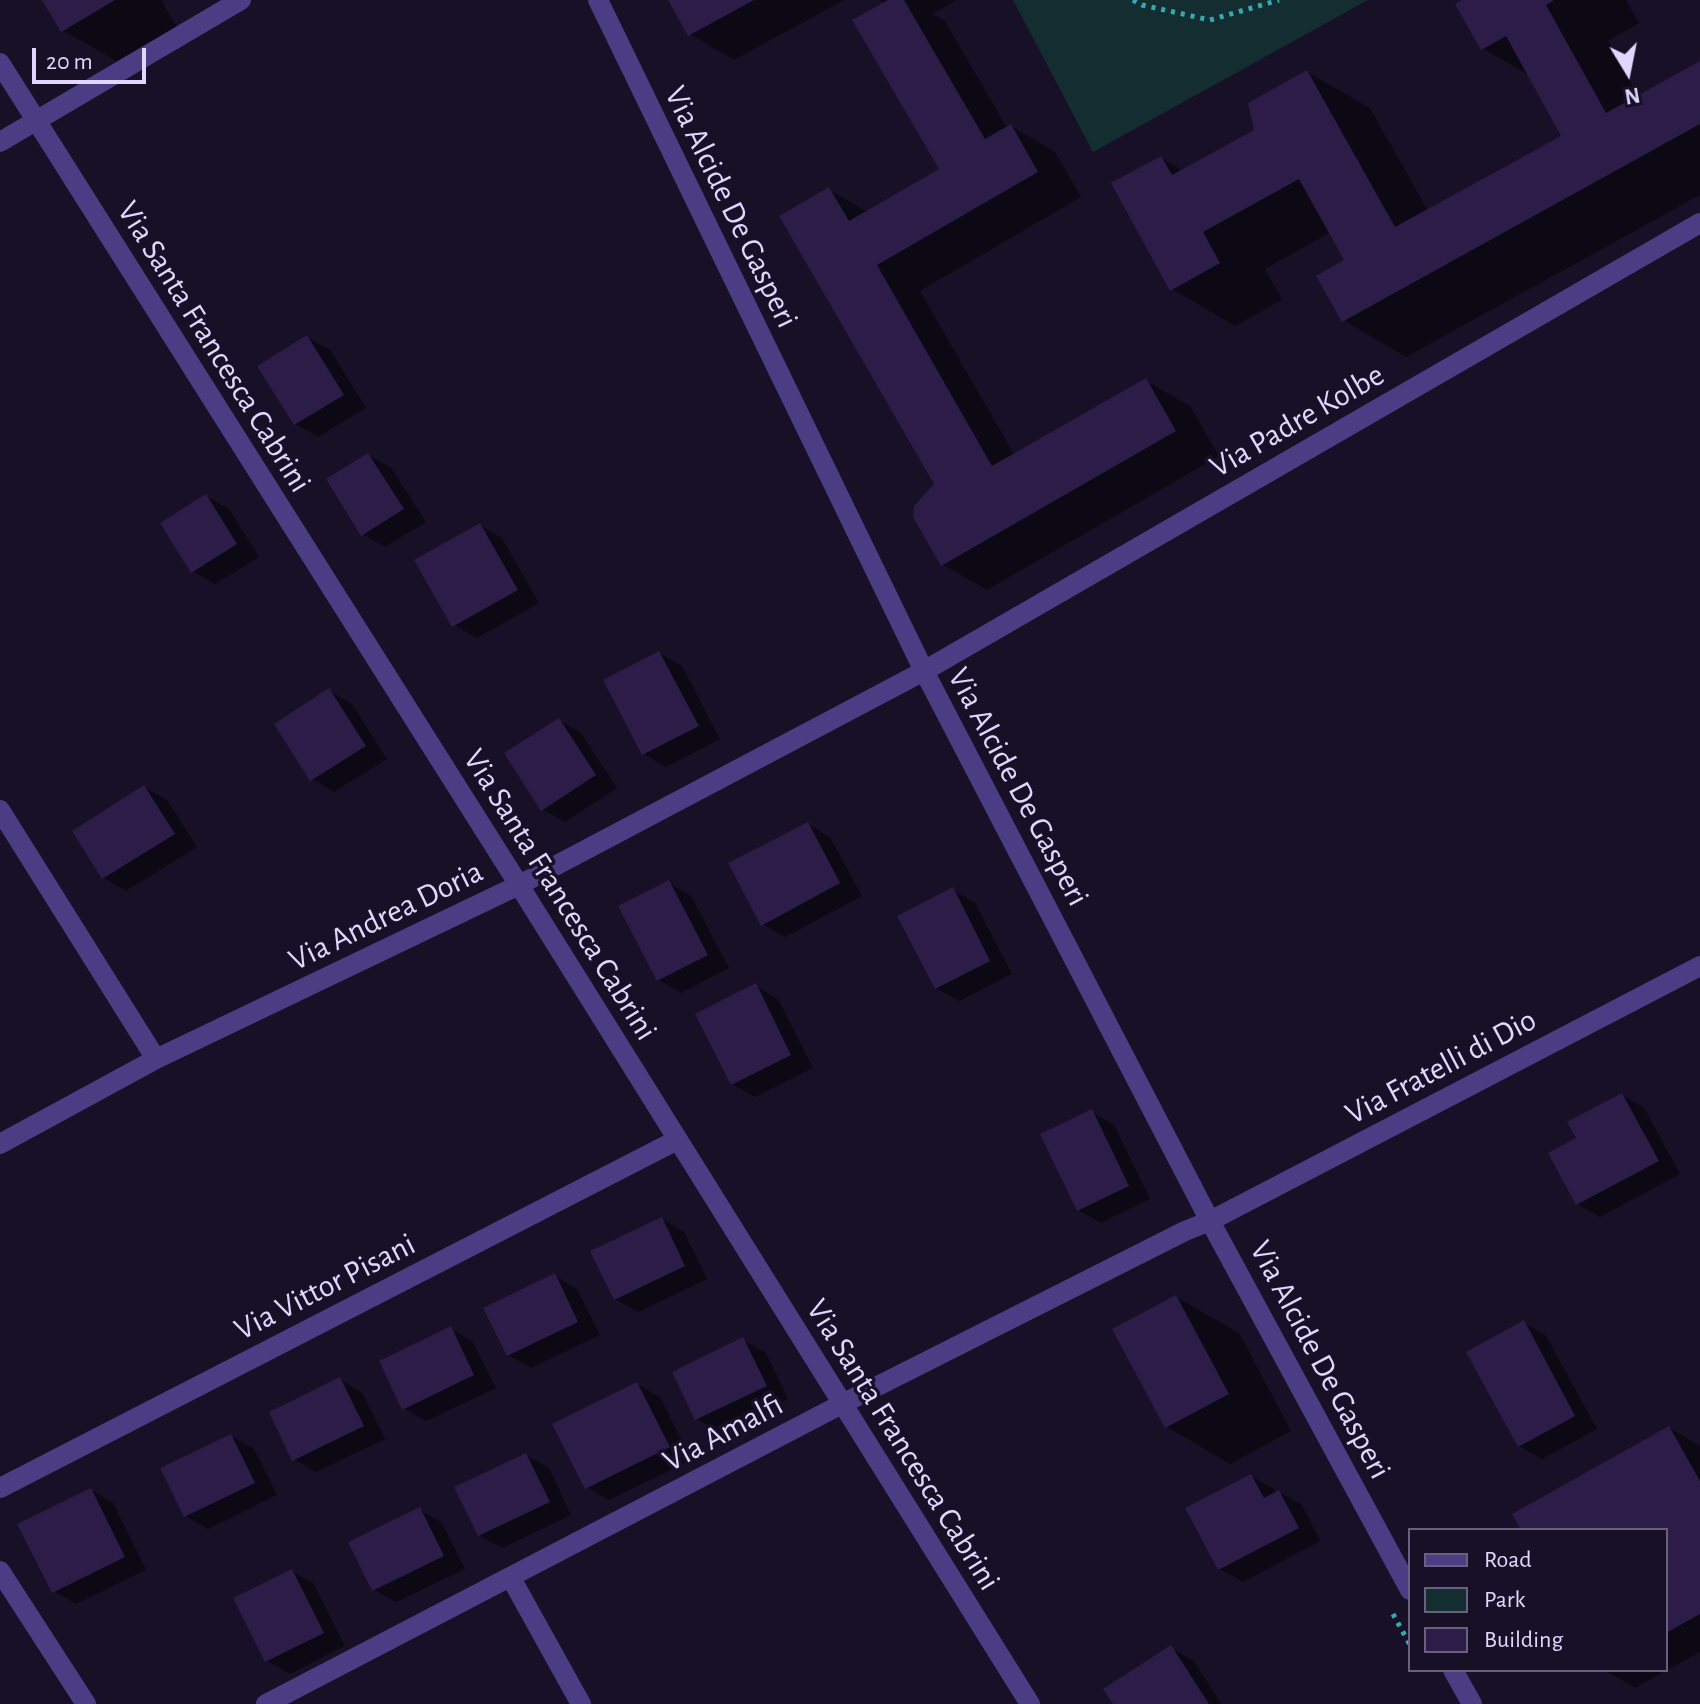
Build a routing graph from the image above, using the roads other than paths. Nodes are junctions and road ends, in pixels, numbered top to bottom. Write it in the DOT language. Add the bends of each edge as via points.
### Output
graph roads {
  1 [pos="241,0"];
  2 [pos="598,0"];
  3 [pos="0,63"];
  4 [pos="36,121"];
  5 [pos="0,142"];
  6 [pos="1700,223"];
  7 [pos="924,671"];
  8 [pos="0,810"];
  9 [pos="519,885"];
  10 [pos="1700,966"];
  11 [pos="156,1059"];
  12 [pos="677,1140"];
  13 [pos="0,1144"];
  14 [pos="1210,1221"];
  15 [pos="842,1404"];
  16 [pos="0,1488"];
  17 [pos="0,1571"];
  18 [pos="511,1578"];
  19 [pos="1408,1586"];
  20 [pos="1454,1672"];
  21 [pos="86,1704"];
  22 [pos="266,1704"];
  23 [pos="581,1704"];
  24 [pos="1030,1704"];
  25 [pos="1472,1704"];
  1 -- 4 [label="street"];
  2 -- 7 [label="street, Via Alcide De Gasperi"];
  3 -- 4 [label="street, Via Santa Francesca Cabrini"];
  4 -- 5 [label="street"];
  4 -- 9 [label="street, Via Santa Francesca Cabrini"];
  6 -- 7 [label="street, Via Padre Kolbe"];
  7 -- 9 [label="street, Via Andrea Doria"];
  7 -- 14 [label="street, Via Alcide De Gasperi"];
  8 -- 11 [label="street"];
  9 -- 11 [label="street, Via Andrea Doria"];
  9 -- 12 [label="street, Via Santa Francesca Cabrini"];
  10 -- 14 [label="street, Via Fratelli di Dio"];
  11 -- 13 [label="street, Via Andrea Doria"];
  12 -- 15 [label="street, Via Santa Francesca Cabrini"];
  12 -- 16 [label="street, Via Vittor Pisani"];
  14 -- 15 [label="street, Via Amalfi"];
  14 -- 19 [label="street, Via Alcide De Gasperi"];
  15 -- 18 [label="street, Via Amalfi"];
  15 -- 24 [label="street, Via Santa Francesca Cabrini"];
  17 -- 21 [label="street"];
  18 -- 22 [label="street, Via Amalfi"];
  18 -- 23 [label="street"];
  20 -- 25 [label="street"];
}
